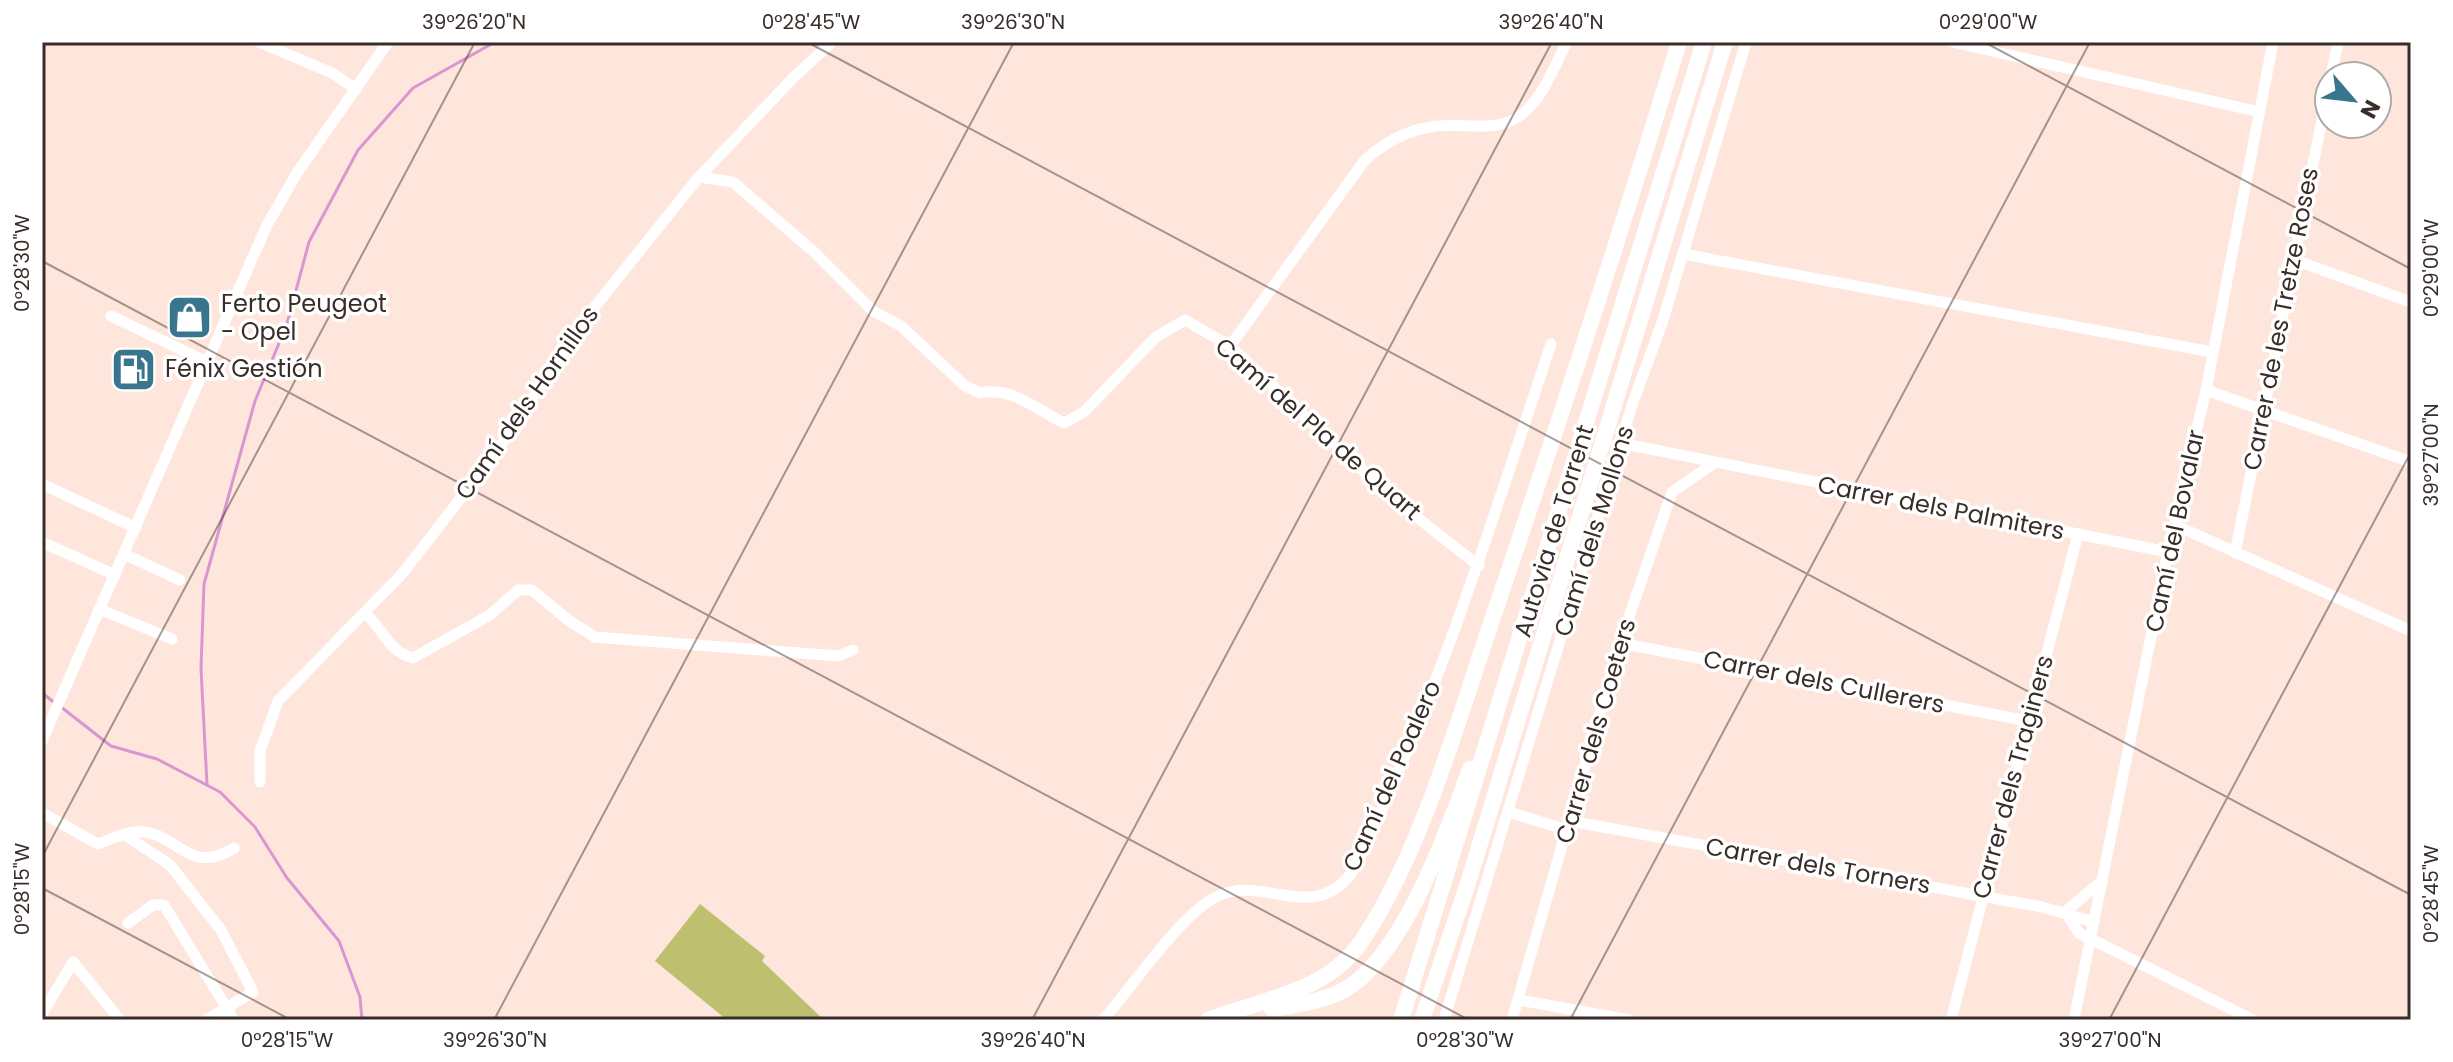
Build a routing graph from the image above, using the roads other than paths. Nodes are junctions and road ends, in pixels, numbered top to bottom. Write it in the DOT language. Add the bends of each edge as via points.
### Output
graph roads {
  1 [pos="259,42"];
  2 [pos="388,42"];
  3 [pos="832,42"];
  4 [pos="1567,42"];
  5 [pos="1679,42"];
  6 [pos="1704,42"];
  7 [pos="1725,42"];
  8 [pos="1746,42"];
  9 [pos="1952,42"];
  10 [pos="2273,42"];
  11 [pos="356,89"];
  12 [pos="2260,112"];
  13 [pos="2317,140"];
  14 [pos="699,177"];
  15 [pos="1683,254"];
  16 [pos="2292,259"];
  17 [pos="2411,302"];
  18 [pos="111,316"];
  19 [pos="1551,344"];
  20 [pos="1230,346"];
  21 [pos="2212,352"];
  22 [pos="207,362"];
  23 [pos="2206,390"];
  24 [pos="2263,409"];
  25 [pos="1620,443"];
  26 [pos="2411,462"];
  27 [pos="1713,464"];
  28 [pos="42,484"];
  29 [pos="2175,525"];
  30 [pos="136,528"];
  31 [pos="2078,534"];
  32 [pos="42,542"];
  33 [pos="2168,552"];
  34 [pos="2235,553"];
  35 [pos="124,554"];
  36 [pos="1479,566"];
  37 [pos="115,575"];
  38 [pos="180,580"];
  39 [pos="1536,588"];
  40 [pos="99,609"];
  41 [pos="365,613"];
  42 [pos="2411,631"];
  43 [pos="172,639"];
  44 [pos="1620,643"];
  45 [pos="853,650"];
  46 [pos="2028,721"];
  47 [pos="42,741"];
  48 [pos="260,782"];
  49 [pos="1509,812"];
  50 [pos="42,813"];
  51 [pos="1569,825"];
  52 [pos="125,835"];
  53 [pos="234,848"];
  54 [pos="2103,880"];
  55 [pos="1468,883"];
  56 [pos="1981,895"];
  57 [pos="2065,912"];
  58 [pos="2094,922"];
  59 [pos="128,923"];
  60 [pos="2091,937"];
  61 [pos="1519,1000"];
  62 [pos="229,1007"];
  63 [pos="42,1014"];
  64 [pos="120,1020"];
  65 [pos="206,1020"];
  66 [pos="234,1020"];
  67 [pos="1103,1020"];
  68 [pos="1208,1020"];
  69 [pos="1215,1020"];
  70 [pos="1401,1020"];
  71 [pos="1422,1020"];
  72 [pos="1430,1020"];
  73 [pos="1444,1020"];
  74 [pos="1512,1020"];
  75 [pos="1630,1020"];
  76 [pos="1951,1020"];
  77 [pos="2074,1020"];
  78 [pos="2253,1020"];
  1 -- 11 [label="street"];
  2 -- 11 [label="street"];
  3 -- 14 [label="street, Camí dels Hornillos"];
  4 -- 20 [label="street" via="1542,90 1514,120 1505,125 1432,126 1382,145 1365,160"];
  5 -- 68 [label="highway" via="1506,581 1402,865 1360,943 1333,972 1290,995"];
  6 -- 39 [label="highway, Autovia de Torrent"];
  7 -- 55 [label="highway, Autovia de Torrent"];
  8 -- 15 [label="street, Camí dels Mollons"];
  9 -- 12 [label="street"];
  10 -- 12 [label="street, Camí del Bovalar"];
  11 -- 22 [label="street" via="280,200"];
  12 -- 21 [label="street, Camí del Bovalar"];
  13 -- 16 [label="street, Carrer de les Tretze Roses"];
  14 -- 20 [label="street, Camí del Pla de Quart" via="733,182 873,311 913,335 965,386 980,393 1008,392 1064,423 1084,412 1156,337 1185,320"];
  14 -- 41 [label="street, Camí dels Hornillos" via="585,319 495,454"];
  15 -- 21 [label="street"];
  15 -- 25 [label="street, Camí dels Mollons"];
  16 -- 17 [label="street"];
  16 -- 24 [label="street, Carrer de les Tretze Roses"];
  18 -- 22 [label="street"];
  19 -- 36 [label="street, Camí del Poalero"];
  20 -- 36 [label="street, Camí del Pla de Quart" via="1390,496"];
  21 -- 23 [label="street, Camí del Bovalar"];
  22 -- 30 [label="street"];
  23 -- 24 [label="street"];
  23 -- 29 [label="street, Camí del Bovalar"];
  24 -- 26 [label="street"];
  24 -- 34 [label="street, Carrer de les Tretze Roses"];
  25 -- 27 [label="street, Carrer dels Palmiters"];
  25 -- 49 [label="street, Camí dels Mollons"];
  27 -- 31 [label="street, Carrer dels Palmiters"];
  27 -- 44 [label="street, Carrer dels Coeters" via="1672,492"];
  28 -- 30 [label="street"];
  29 -- 33 [label="street, Camí del Bovalar"];
  29 -- 34 [label="street"];
  30 -- 35 [label="street"];
  31 -- 33 [label="street, Carrer dels Palmiters"];
  31 -- 46 [label="street, Carrer dels Traginers"];
  32 -- 37 [label="street"];
  33 -- 54 [label="street, Camí del Bovalar"];
  34 -- 42 [label="street"];
  35 -- 37 [label="street"];
  35 -- 38 [label="street"];
  36 -- 67 [label="street, Camí del Poalero" via="1405,759 1346,881 1308,899 1242,889 1215,897 1189,918"];
  37 -- 40 [label="street"];
  39 -- 69 [label="highway" via="1448,830 1400,929 1373,967 1340,992"];
  39 -- 70 [label="highway, Autovia de Torrent"];
  40 -- 43 [label="street"];
  40 -- 47 [label="street"];
  41 -- 45 [label="street" via="394,649 413,658 490,615 518,590 532,590 595,637 838,656"];
  41 -- 48 [label="street, Camí dels Hornillos" via="278,701 260,751"];
  44 -- 46 [label="street, Carrer dels Cullerers"];
  44 -- 51 [label="street, Carrer dels Coeters"];
  46 -- 56 [label="street, Carrer dels Traginers"];
  49 -- 51 [label="street, Carrer dels Torners"];
  49 -- 73 [label="street, Camí dels Mollons"];
  50 -- 52 [label="street" via="98,844"];
  51 -- 56 [label="street, Carrer dels Torners"];
  51 -- 61 [label="street, Carrer dels Coeters"];
  52 -- 53 [label="street" via="135,831 157,837 206,860"];
  52 -- 62 [label="street" via="170,865 221,930 253,992"];
  54 -- 57 [label="street"];
  54 -- 58 [label="street, Camí del Bovalar"];
  55 -- 71 [label="highway, Autovia de Torrent"];
  55 -- 72 [label="highway" via="1464,916"];
  56 -- 57 [label="street, Carrer dels Torners"];
  56 -- 76 [label="street, Carrer dels Traginers"];
  57 -- 58 [label="street, Carrer dels Torners"];
  57 -- 60 [label="street" via="2079,933"];
  58 -- 60 [label="street, Camí del Bovalar"];
  59 -- 62 [label="street" via="153,905 164,905"];
  60 -- 77 [label="street, Camí del Bovalar"];
  60 -- 78 [label="street"];
  61 -- 74 [label="street, Carrer dels Coeters"];
  61 -- 75 [label="street"];
  62 -- 65 [label="street"];
  62 -- 66 [label="street"];
  63 -- 64 [label="street" via="73,962"];
}
